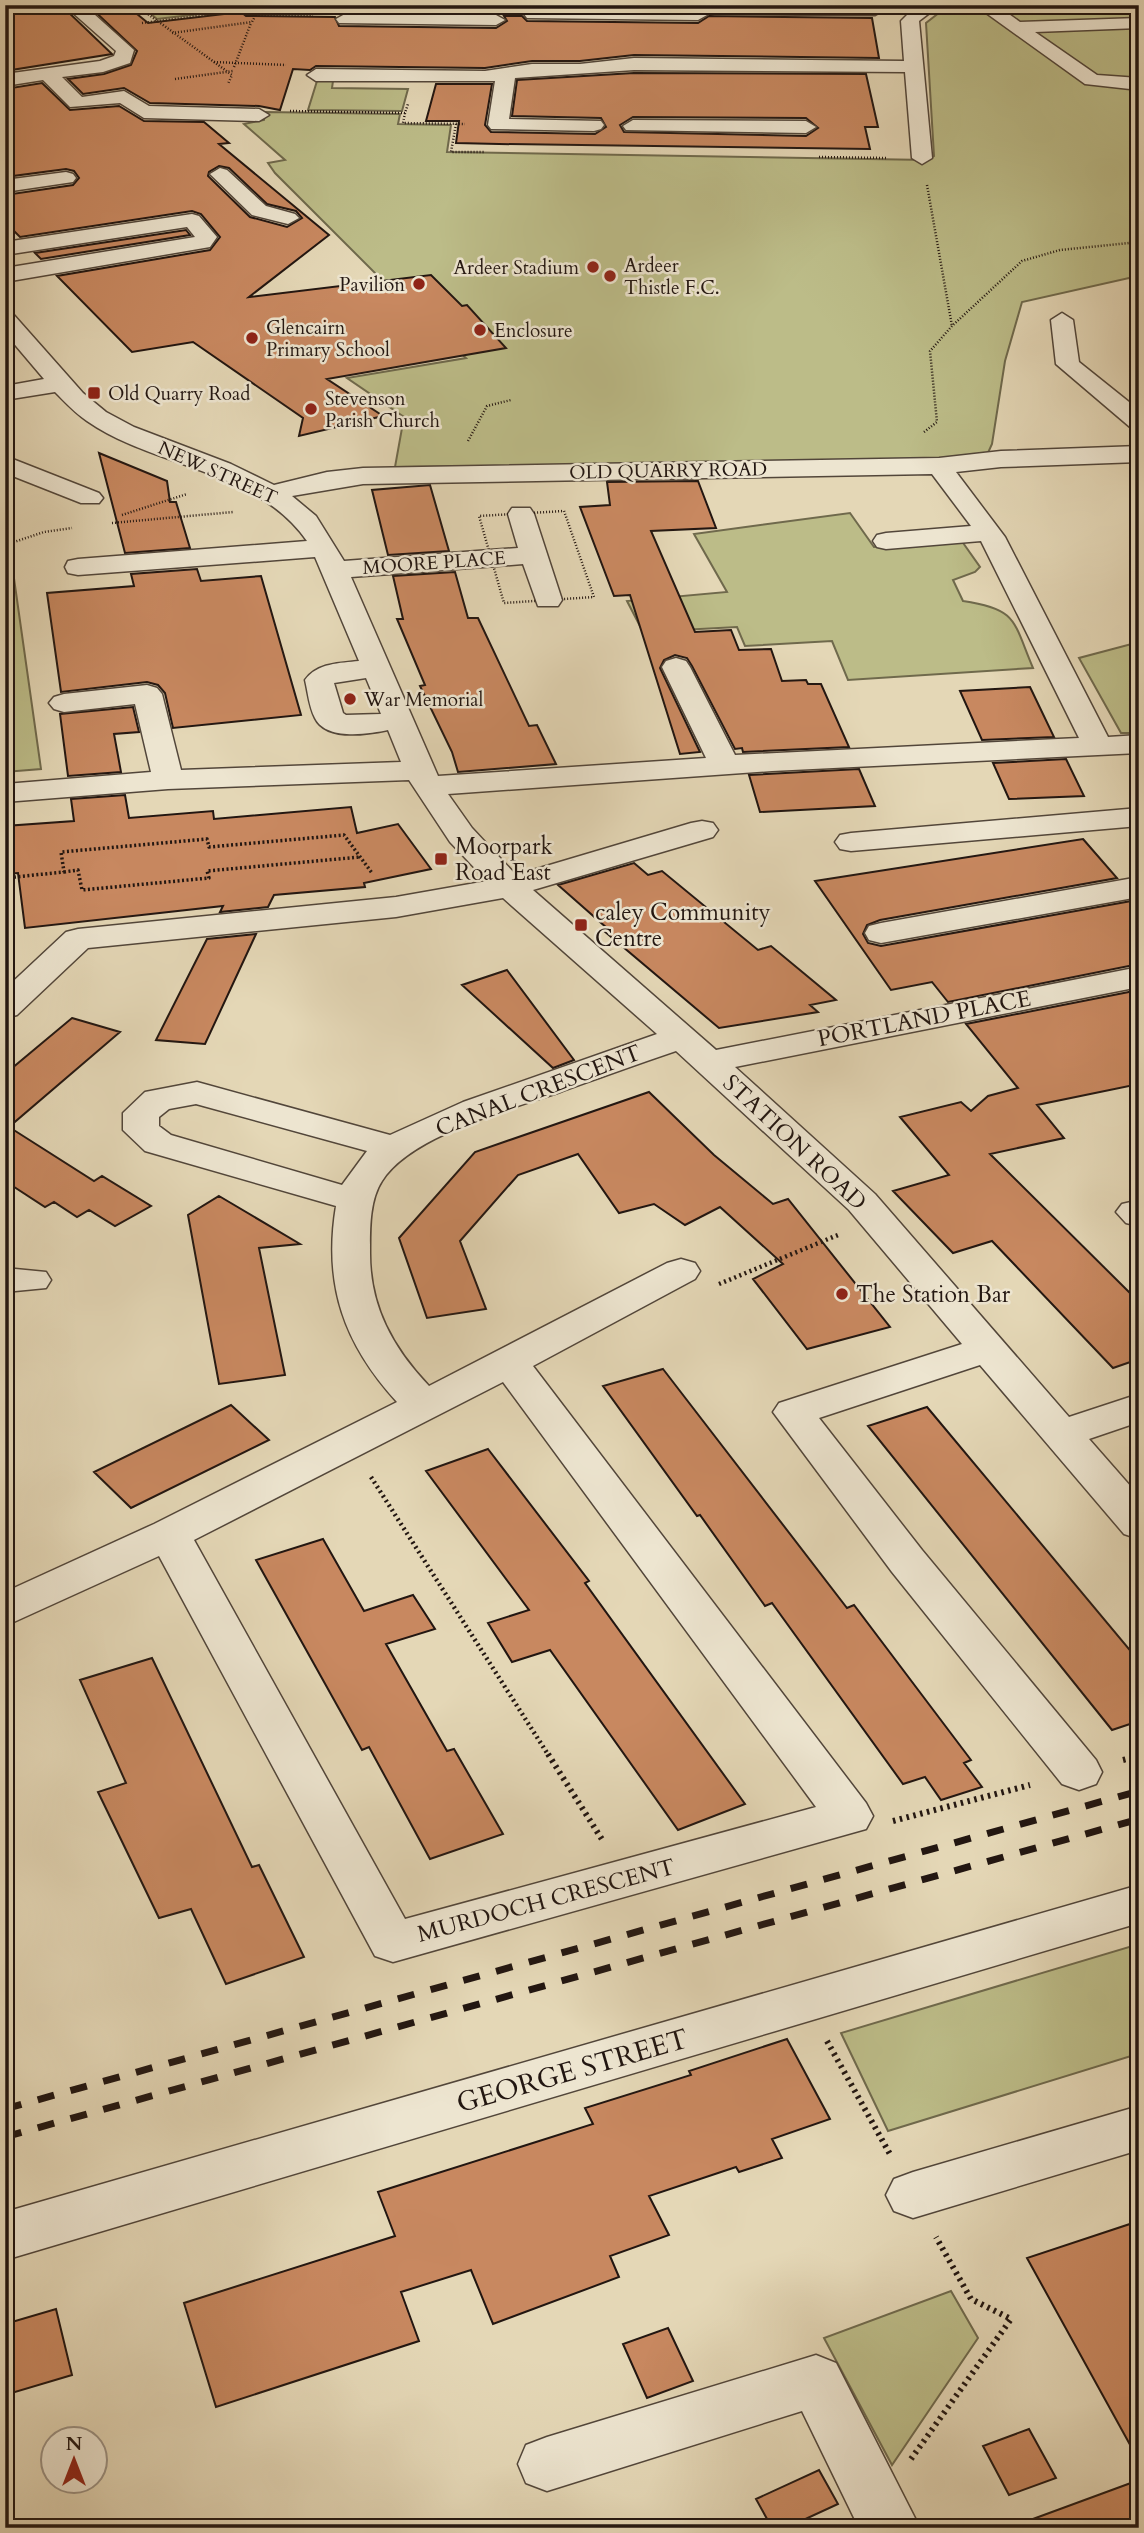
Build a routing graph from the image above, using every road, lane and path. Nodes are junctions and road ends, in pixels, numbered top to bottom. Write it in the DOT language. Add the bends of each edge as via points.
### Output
graph roads {
  1 [pos="73,5"];
  2 [pos="242,5"];
  3 [pos="261,5"];
  4 [pos="931,5"];
  5 [pos="984,5"];
  6 [pos="142,8"];
  7 [pos="247,10"];
  8 [pos="875,10"];
  9 [pos="533,14"];
  10 [pos="254,15"];
  11 [pos="345,19"];
  12 [pos="437,20"];
  13 [pos="496,20"];
  14 [pos="156,21"];
  15 [pos="252,22"];
  16 [pos="1139,23"];
  17 [pos="1017,27"];
  18 [pos="100,28"];
  19 [pos="171,33"];
  20 [pos="79,55"];
  21 [pos="214,62"];
  22 [pos="235,64"];
  23 [pos="296,65"];
  24 [pos="705,65"];
  25 [pos="915,66"];
  26 [pos="506,74"];
  27 [pos="42,75"];
  28 [pos="232,75"];
  29 [pos="316,75"];
  30 [pos="421,76"];
  31 [pos="5,80"];
  32 [pos="229,83"];
  33 [pos="241,83"];
  34 [pos="1139,84"];
  35 [pos="405,113"];
  36 [pos="214,114"];
  37 [pos="259,115"];
  38 [pos="498,125"];
  39 [pos="594,125"];
  40 [pos="633,126"];
  41 [pos="703,126"];
  42 [pos="806,127"];
  43 [pos="922,158"];
  44 [pos="220,174"];
  45 [pos="66,178"];
  46 [pos="5,186"];
  47 [pos="259,211"];
  48 [pos="288,218"];
  49 [pos="192,220"];
  50 [pos="1139,242"];
  51 [pos="5,249"];
  52 [pos="5,275"];
  53 [pos="5,319"];
  54 [pos="1062,320"];
  55 [pos="952,326"];
  56 [pos="64,383"];
  57 [pos="5,393"];
  58 [pos="511,400"];
  59 [pos="1139,422"];
  60 [pos="918,437"];
  61 [pos="1139,454"];
  62 [pos="5,464"];
  63 [pos="939,466"];
  64 [pos="454,473"];
  65 [pos="237,478"];
  66 [pos="90,498"];
  67 [pos="282,500"];
  68 [pos="521,514"];
  69 [pos="80,527"];
  70 [pos="222,529"];
  71 [pos="988,533"];
  72 [pos="886,541"];
  73 [pos="5,545"];
  74 [pos="229,555"];
  75 [pos="533,555"];
  76 [pos="329,559"];
  77 [pos="78,567"];
  78 [pos="548,600"];
  79 [pos="676,667"];
  80 [pos="376,668"];
  81 [pos="64,703"];
  82 [pos="398,720"];
  83 [pos="1097,744"];
  84 [pos="1139,744"];
  85 [pos="725,765"];
  86 [pos="423,778"];
  87 [pos="168,780"];
  88 [pos="5,793"];
  89 [pos="1139,817"];
  90 [pos="702,830"];
  91 [pos="851,842"];
  92 [pos="360,857"];
  93 [pos="64,872"];
  94 [pos="5,878"];
  95 [pos="510,887"];
  96 [pos="1139,887"];
  97 [pos="397,907"];
  98 [pos="881,933"];
  99 [pos="1139,977"];
  100 [pos="5,1007"];
  101 [pos="682,1037"];
  102 [pos="709,1062"];
  103 [pos="397,1148"];
  104 [pos="354,1200"];
  105 [pos="681,1271"];
  106 [pos="988,1349"];
  107 [pos="509,1362"];
  108 [pos="422,1403"];
  109 [pos="1139,1407"];
  110 [pos="1061,1434"];
  111 [pos="348,1441"];
  112 [pos="1139,1524"];
  113 [pos="169,1534"];
  114 [pos="5,1610"];
  115 [pos="1139,1756"];
  116 [pos="1079,1772"];
  117 [pos="849,1816"];
  118 [pos="626,1877"];
  119 [pos="1139,1903"];
  120 [pos="805,2001"];
  121 [pos="1139,2129"];
  122 [pos="913,2195"];
  123 [pos="5,2236"];
  124 [pos="547,2464"];
  125 [pos="884,2516"];
  1 -- 18 [label="street"];
  2 -- 7 [label="path"];
  3 -- 10 [label="path"];
  4 -- 25 [label="street" via="910,21"];
  5 -- 17 [label="street"];
  6 -- 14 [label="path"];
  7 -- 10 [label="path"];
  7 -- 14 [label="path"];
  8 -- 9 [label="street" via="812,17 706,12 625,21"];
  10 -- 11 [label="path" via="347,16"];
  10 -- 15 [label="path"];
  11 -- 12 [label="street"];
  12 -- 13 [label="street"];
  12 -- 30 [label="street"];
  14 -- 18 [label="path"];
  14 -- 19 [label="path"];
  15 -- 19 [label="path"];
  15 -- 22 [label="path"];
  16 -- 17 [label="street"];
  17 -- 34 [label="street" via="1092,80"];
  18 -- 27 [label="street" via="125,51 123,59"];
  19 -- 21 [label="path"];
  20 -- 27 [label="street" via="16,60"];
  21 -- 22 [label="path"];
  21 -- 28 [label="path"];
  22 -- 23 [label="path"];
  22 -- 28 [label="path"];
  24 -- 25 [label="street" via="813,59"];
  24 -- 26 [label="street" via="620,59"];
  24 -- 41 [label="street"];
  25 -- 43 [label="street"];
  26 -- 30 [label="street"];
  26 -- 38 [label="street"];
  27 -- 31 [label="street"];
  27 -- 36 [label="street" via="77,103 124,97 145,112"];
  28 -- 32 [label="path"];
  29 -- 30 [label="street"];
  32 -- 33 [label="path"];
  32 -- 36 [label="path"];
  35 -- 38 [label="path" via="403,123"];
  36 -- 37 [label="street"];
  38 -- 39 [label="street"];
  40 -- 41 [label="street"];
  41 -- 42 [label="street"];
  43 -- 55 [label="path"];
  44 -- 47 [label="street"];
  45 -- 46 [label="street"];
  47 -- 48 [label="street"];
  47 -- 49 [label="street"];
  49 -- 51 [label="street"];
  49 -- 52 [label="street" via="206,237 196,244"];
  50 -- 55 [label="path" via="1060,250 1023,261"];
  53 -- 56 [label="street, NEW STREET"];
  54 -- 59 [label="street" via="1069,364"];
  55 -- 60 [label="path" via="930,351 937,422"];
  56 -- 57 [label="street"];
  56 -- 65 [label="street, NEW STREET" via="107,423"];
  58 -- 64 [label="path" via="487,407 461,451"];
  61 -- 63 [label="street, OLD QUARRY ROAD"];
  62 -- 66 [label="street"];
  63 -- 64 [label="street, OLD QUARRY ROAD"];
  63 -- 71 [label="street"];
  64 -- 67 [label="street, OLD QUARRY ROAD" via="327,480"];
  65 -- 67 [label="street, NEW STREET"];
  65 -- 67 [label="path" via="105,522"];
  67 -- 76 [label="street, NEW STREET" via="316,531"];
  68 -- 75 [label="street, MOORE PLACE"];
  69 -- 73 [label="path" via="44,532"];
  70 -- 74 [label="street"];
  71 -- 72 [label="street"];
  71 -- 83 [label="street"];
  74 -- 76 [label="street, MOORE PLACE"];
  74 -- 77 [label="street, MOORE PLACE"];
  75 -- 76 [label="street, MOORE PLACE"];
  75 -- 78 [label="street, MOORE PLACE"];
  76 -- 80 [label="street, NEW STREET"];
  79 -- 85 [label="street"];
  80 -- 82 [label="street, NEW STREET"];
  80 -- 82 [label="street" via="334,672 318,680 329,717 354,725"];
  81 -- 87 [label="street" via="147,694"];
  82 -- 86 [label="street, NEW STREET"];
  83 -- 84 [label="street"];
  83 -- 85 [label="street"];
  85 -- 86 [label="street"];
  86 -- 87 [label="street"];
  86 -- 95 [label="street, STATION ROAD" via="461,835"];
  87 -- 88 [label="street"];
  89 -- 91 [label="street"];
  90 -- 95 [label="street"];
  92 -- 93 [label="path" via="207,871 209,878 82,890 78,870"];
  92 -- 93 [label="path" via="345,835 209,847 207,839 61,852"];
  92 -- 97 [label="path"];
  93 -- 94 [label="path"];
  95 -- 97 [label="street"];
  95 -- 101 [label="street, STATION ROAD"];
  96 -- 98 [label="street"];
  97 -- 100 [label="street" via="78,939"];
  99 -- 102 [label="street, PORTLAND PLACE"];
  101 -- 102 [label="street, STATION ROAD"];
  101 -- 103 [label="street, CANAL CRESCENT" via="449,1120"];
  102 -- 106 [label="street, STATION ROAD" via="862,1202"];
  103 -- 104 [label="street, CANAL CRESCENT" via="368,1173"];
  103 -- 104 [label="street" via="197,1093 158,1100 141,1113 141,1130 158,1143"];
  104 -- 108 [label="street, CANAL CRESCENT" via="350,1271 363,1327 396,1377"];
  105 -- 107 [label="street"];
  106 -- 110 [label="street, STATION ROAD"];
  106 -- 116 [label="street" via="793,1412"];
  107 -- 108 [label="street"];
  107 -- 117 [label="street"];
  108 -- 111 [label="street"];
  109 -- 110 [label="street"];
  110 -- 112 [label="street, STATION ROAD"];
  111 -- 113 [label="street"];
  111 -- 118 [label="path"];
  113 -- 114 [label="street"];
  113 -- 118 [label="street, MURDOCH CRESCENT" via="393,1942"];
  115 -- 116 [label="path"];
  116 -- 117 [label="path" via="881,1824"];
  117 -- 118 [label="street, MURDOCH CRESCENT"];
  119 -- 120 [label="street, GEORGE STREET"];
  120 -- 122 [label="path"];
  120 -- 123 [label="street, GEORGE STREET"];
  121 -- 122 [label="street"];
  122 -- 125 [label="path" via="971,2299 1012,2319"];
  124 -- 125 [label="street" via="816,2381"];
}
